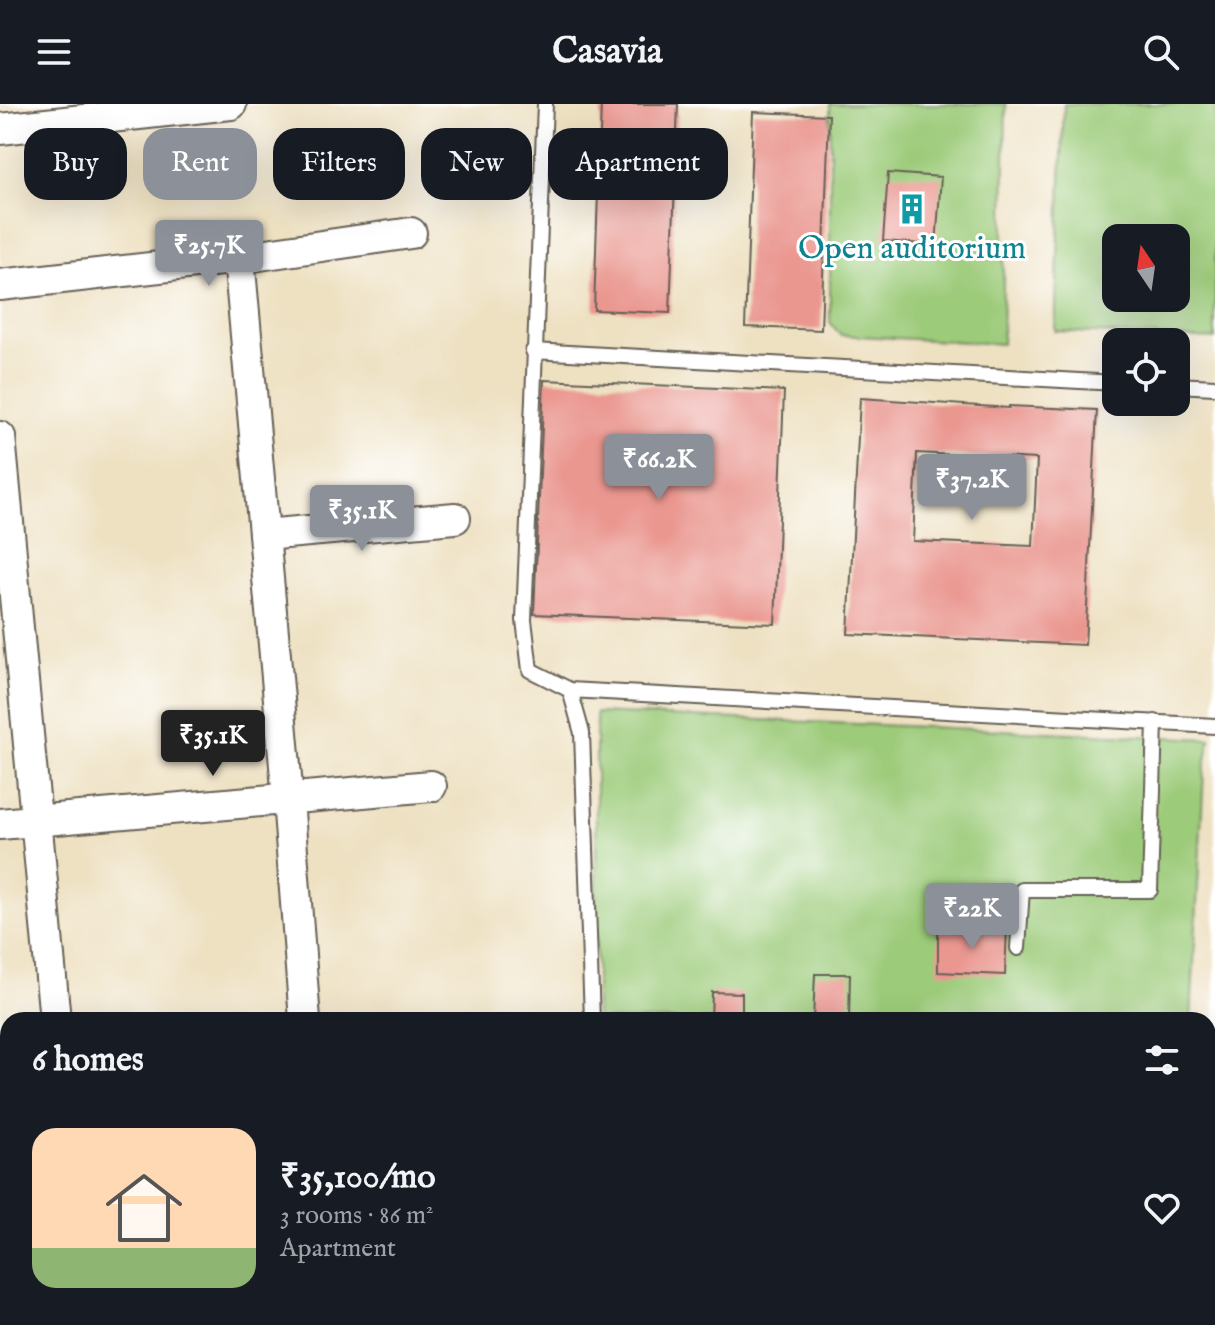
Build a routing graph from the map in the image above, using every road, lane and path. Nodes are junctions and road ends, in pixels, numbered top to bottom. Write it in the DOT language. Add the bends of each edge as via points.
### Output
graph roads {
  1 [pos="231,104"];
  2 [pos="545,104"];
  3 [pos="0,129"];
  4 [pos="411,233"];
  5 [pos="239,258"];
  6 [pos="0,285"];
  7 [pos="533,351"];
  8 [pos="1102,382"];
  9 [pos="1190,386"];
  10 [pos="1215,387"];
  11 [pos="0,437"];
  12 [pos="455,518"];
  13 [pos="264,535"];
  14 [pos="570,690"];
  15 [pos="1155,722"];
  16 [pos="1215,726"];
  17 [pos="431,786"];
  18 [pos="288,799"];
  19 [pos="35,821"];
  20 [pos="0,824"];
  21 [pos="1018,948"];
  22 [pos="54,1012"];
  23 [pos="304,1012"];
  24 [pos="592,1012"];
  1 -- 3 [label="street"];
  2 -- 7 [label="lane"];
  4 -- 5 [label="street"];
  5 -- 6 [label="street"];
  5 -- 13 [label="street"];
  7 -- 8 [label="lane"];
  7 -- 14 [label="lane" via="524,620 530,670"];
  9 -- 10 [label="lane"];
  11 -- 19 [label="street"];
  12 -- 13 [label="street"];
  13 -- 18 [label="street"];
  14 -- 15 [label="lane"];
  14 -- 24 [label="lane" via="582,733"];
  15 -- 16 [label="lane"];
  15 -- 21 [label="lane" via="1150,890 1022,890"];
  17 -- 18 [label="street"];
  18 -- 19 [label="street"];
  18 -- 23 [label="street"];
  19 -- 20 [label="street"];
  19 -- 22 [label="street"];
}
